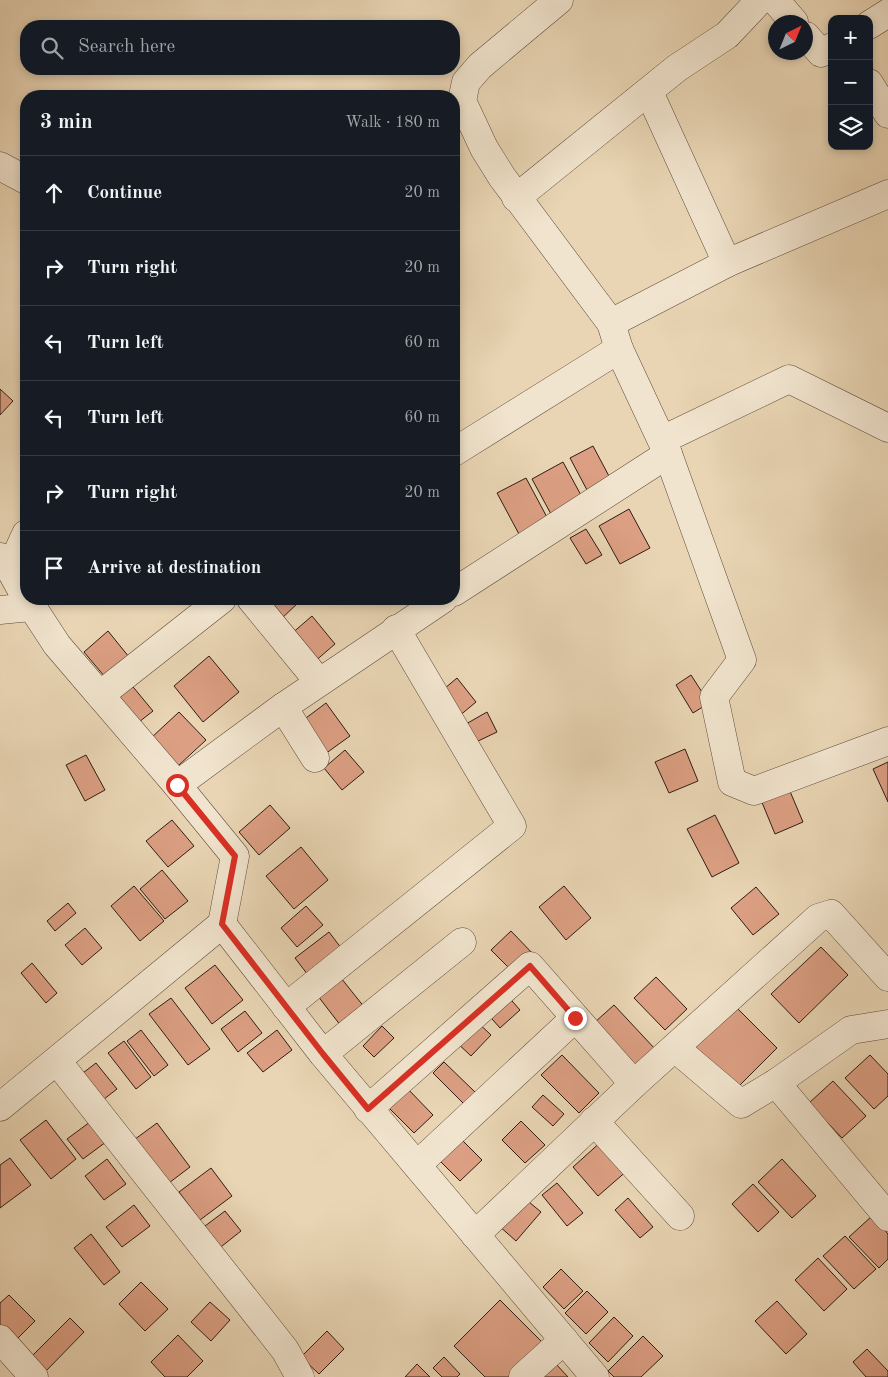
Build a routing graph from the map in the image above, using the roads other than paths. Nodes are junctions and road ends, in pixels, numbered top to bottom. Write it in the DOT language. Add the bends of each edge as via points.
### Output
graph roads {
  1 [pos="559,0"];
  2 [pos="760,0"];
  3 [pos="775,0"];
  4 [pos="888,14"];
  5 [pos="788,15"];
  6 [pos="873,22"];
  7 [pos="813,44"];
  8 [pos="828,49"];
  9 [pos="873,90"];
  10 [pos="649,92"];
  11 [pos="888,114"];
  12 [pos="0,166"];
  13 [pos="20,177"];
  14 [pos="888,194"];
  15 [pos="516,198"];
  16 [pos="727,264"];
  17 [pos="611,323"];
  18 [pos="620,349"];
  19 [pos="888,428"];
  20 [pos="665,447"];
  21 [pos="460,448"];
  22 [pos="20,542"];
  23 [pos="5,563"];
  24 [pos="20,588"];
  25 [pos="460,588"];
  26 [pos="20,604"];
  27 [pos="31,605"];
  28 [pos="214,605"];
  29 [pos="256,605"];
  30 [pos="434,605"];
  31 [pos="0,610"];
  32 [pos="396,629"];
  33 [pos="319,682"];
  34 [pos="100,695"];
  35 [pos="283,707"];
  36 [pos="888,741"];
  37 [pos="315,758"];
  38 [pos="177,785"];
  39 [pos="222,924"];
  40 [pos="462,942"];
  41 [pos="888,977"];
  42 [pos="286,1007"];
  43 [pos="575,1018"];
  44 [pos="888,1024"];
  45 [pos="675,1048"];
  46 [pos="323,1054"];
  47 [pos="57,1061"];
  48 [pos="776,1083"];
  49 [pos="634,1084"];
  50 [pos="0,1107"];
  51 [pos="368,1109"];
  52 [pos="594,1121"];
  53 [pos="417,1165"];
  54 [pos="680,1216"];
  55 [pos="888,1217"];
  56 [pos="475,1235"];
  57 [pos="0,1338"];
  58 [pos="564,1340"];
  59 [pos="34,1377"];
  60 [pos="300,1377"];
  61 [pos="523,1377"];
  62 [pos="595,1377"];
  1 -- 15 [label="street" via="480,66 466,82 462,101 484,148"];
  2 -- 10 [label="street" via="727,35 677,68"];
  3 -- 5 [label="street"];
  4 -- 6 [label="street"];
  7 -- 8 [label="street" via="821,53"];
  9 -- 11 [label="street"];
  10 -- 15 [label="street"];
  10 -- 16 [label="street"];
  12 -- 13 [label="street"];
  14 -- 16 [label="street"];
  15 -- 17 [label="street"];
  16 -- 17 [label="street"];
  17 -- 18 [label="street"];
  18 -- 20 [label="street"];
  18 -- 21 [label="street"];
  19 -- 20 [label="street" via="789,379"];
  20 -- 25 [label="street"];
  20 -- 36 [label="street" via="742,660 714,697 732,782 754,790"];
  22 -- 23 [label="street"];
  23 -- 24 [label="street"];
  26 -- 31 [label="street"];
  27 -- 34 [label="street" via="58,645"];
  28 -- 34 [label="street"];
  29 -- 33 [label="street"];
  30 -- 32 [label="street"];
  32 -- 33 [label="street"];
  32 -- 42 [label="street" via="512,826"];
  33 -- 35 [label="street"];
  34 -- 38 [label="street"];
  35 -- 37 [label="street"];
  35 -- 38 [label="street"];
  38 -- 39 [label="street" via="235,856"];
  39 -- 42 [label="street"];
  39 -- 47 [label="street"];
  40 -- 46 [label="street"];
  41 -- 45 [label="street" via="831,914 818,918"];
  42 -- 46 [label="street"];
  43 -- 49 [label="street"];
  43 -- 51 [label="street" via="530,966"];
  43 -- 53 [label="street"];
  44 -- 48 [label="street" via="851,1030"];
  45 -- 48 [label="street" via="741,1104"];
  45 -- 49 [label="street"];
  46 -- 51 [label="street"];
  47 -- 50 [label="street"];
  47 -- 60 [label="street" via="285,1350"];
  48 -- 55 [label="street"];
  49 -- 52 [label="street"];
  51 -- 53 [label="street"];
  52 -- 54 [label="street"];
  52 -- 56 [label="street"];
  53 -- 56 [label="street"];
  56 -- 58 [label="street"];
  57 -- 59 [label="street"];
  58 -- 61 [label="street"];
  58 -- 62 [label="street"];
}
